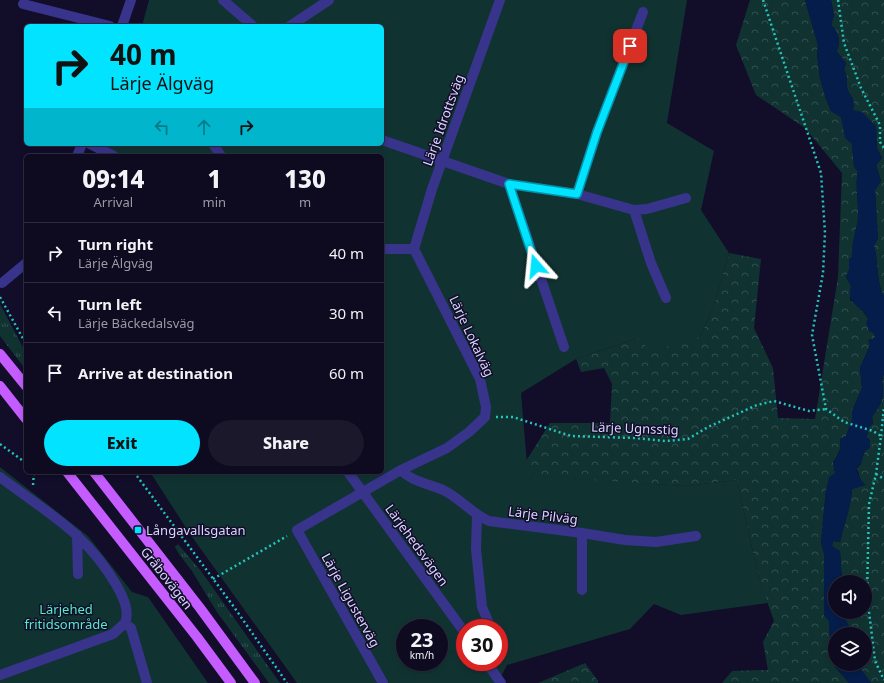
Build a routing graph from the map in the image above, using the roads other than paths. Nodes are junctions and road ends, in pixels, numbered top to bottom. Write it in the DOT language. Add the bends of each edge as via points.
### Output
graph roads {
  1 [pos="131,0"];
  2 [pos="223,0"];
  3 [pos="329,0"];
  4 [pos="500,0"];
  5 [pos="22,4"];
  6 [pos="643,12"];
  7 [pos="102,24"];
  8 [pos="123,24"];
  9 [pos="251,24"];
  10 [pos="293,24"];
  11 [pos="384,141"];
  12 [pos="94,146"];
  13 [pos="110,154"];
  14 [pos="443,161"];
  15 [pos="509,184"];
  16 [pos="577,194"];
  17 [pos="686,198"];
  18 [pos="634,210"];
  19 [pos="384,249"];
  20 [pos="414,249"];
  21 [pos="24,265"];
  22 [pos="2,283"];
  23 [pos="666,298"];
  24 [pos="564,348"];
  25 [pos="0,354"];
  26 [pos="24,384"];
  27 [pos="0,386"];
  28 [pos="24,416"];
  29 [pos="401,470"];
  30 [pos="69,474"];
  31 [pos="96,474"];
  32 [pos="350,474"];
  33 [pos="0,477"];
  34 [pos="363,492"];
  35 [pos="477,516"];
  36 [pos="582,533"];
  37 [pos="77,535"];
  38 [pos="696,536"];
  39 [pos="78,574"];
  40 [pos="582,590"];
  41 [pos="487,619"];
  42 [pos="456,621"];
  43 [pos="125,624"];
  44 [pos="493,671"];
  45 [pos="0,676"];
  46 [pos="147,683"];
  47 [pos="231,683"];
  48 [pos="255,683"];
  49 [pos="383,683"];
  50 [pos="490,683"];
  51 [pos="501,683"];
  1 -- 8 [label="street"];
  2 -- 9 [label="street"];
  3 -- 10 [label="street"];
  4 -- 14 [label="street, Lärje Idrottsväg"];
  5 -- 7 [label="street"];
  6 -- 16 [label="street" via="597,132"];
  11 -- 14 [label="street"];
  12 -- 13 [label="street"];
  14 -- 15 [label="street"];
  14 -- 20 [label="street, Lärje Idrottsväg"];
  15 -- 16 [label="street"];
  15 -- 24 [label="street"];
  16 -- 18 [label="street"];
  17 -- 18 [label="street"];
  18 -- 23 [label="street" via="651,263"];
  19 -- 20 [label="street"];
  20 -- 29 [label="street, Lärje Lokalväg" via="480,379 486,407 484,417 469,432 447,448"];
  21 -- 22 [label="street"];
  25 -- 26 [label="main road"];
  27 -- 28 [label="main road"];
  29 -- 34 [label="street"];
  29 -- 35 [label="street, Lärje Pilväg" via="407,476 445,491"];
  30 -- 47 [label="main road, Gråbovägen"];
  31 -- 48 [label="main road, Gråbovägen"];
  32 -- 34 [label="street, Lärjehedsvägen"];
  33 -- 37 [label="street" via="62,521"];
  34 -- 42 [label="street, Lärjehedsvägen"];
  34 -- 49 [label="street, Lärje Ligusterväg" via="297,530"];
  35 -- 36 [label="street, Lärje Pilväg" via="489,521"];
  35 -- 41 [label="street" via="476,549 482,607"];
  36 -- 38 [label="street, Lärje Pilväg" via="656,542"];
  36 -- 40 [label="street"];
  37 -- 39 [label="street"];
  37 -- 43 [label="street" via="108,570 122,594 126,610"];
  43 -- 45 [label="street" via="113,634"];
  43 -- 46 [label="street" via="131,628"];
  44 -- 50 [label="street"];
  44 -- 51 [label="street"];
}
